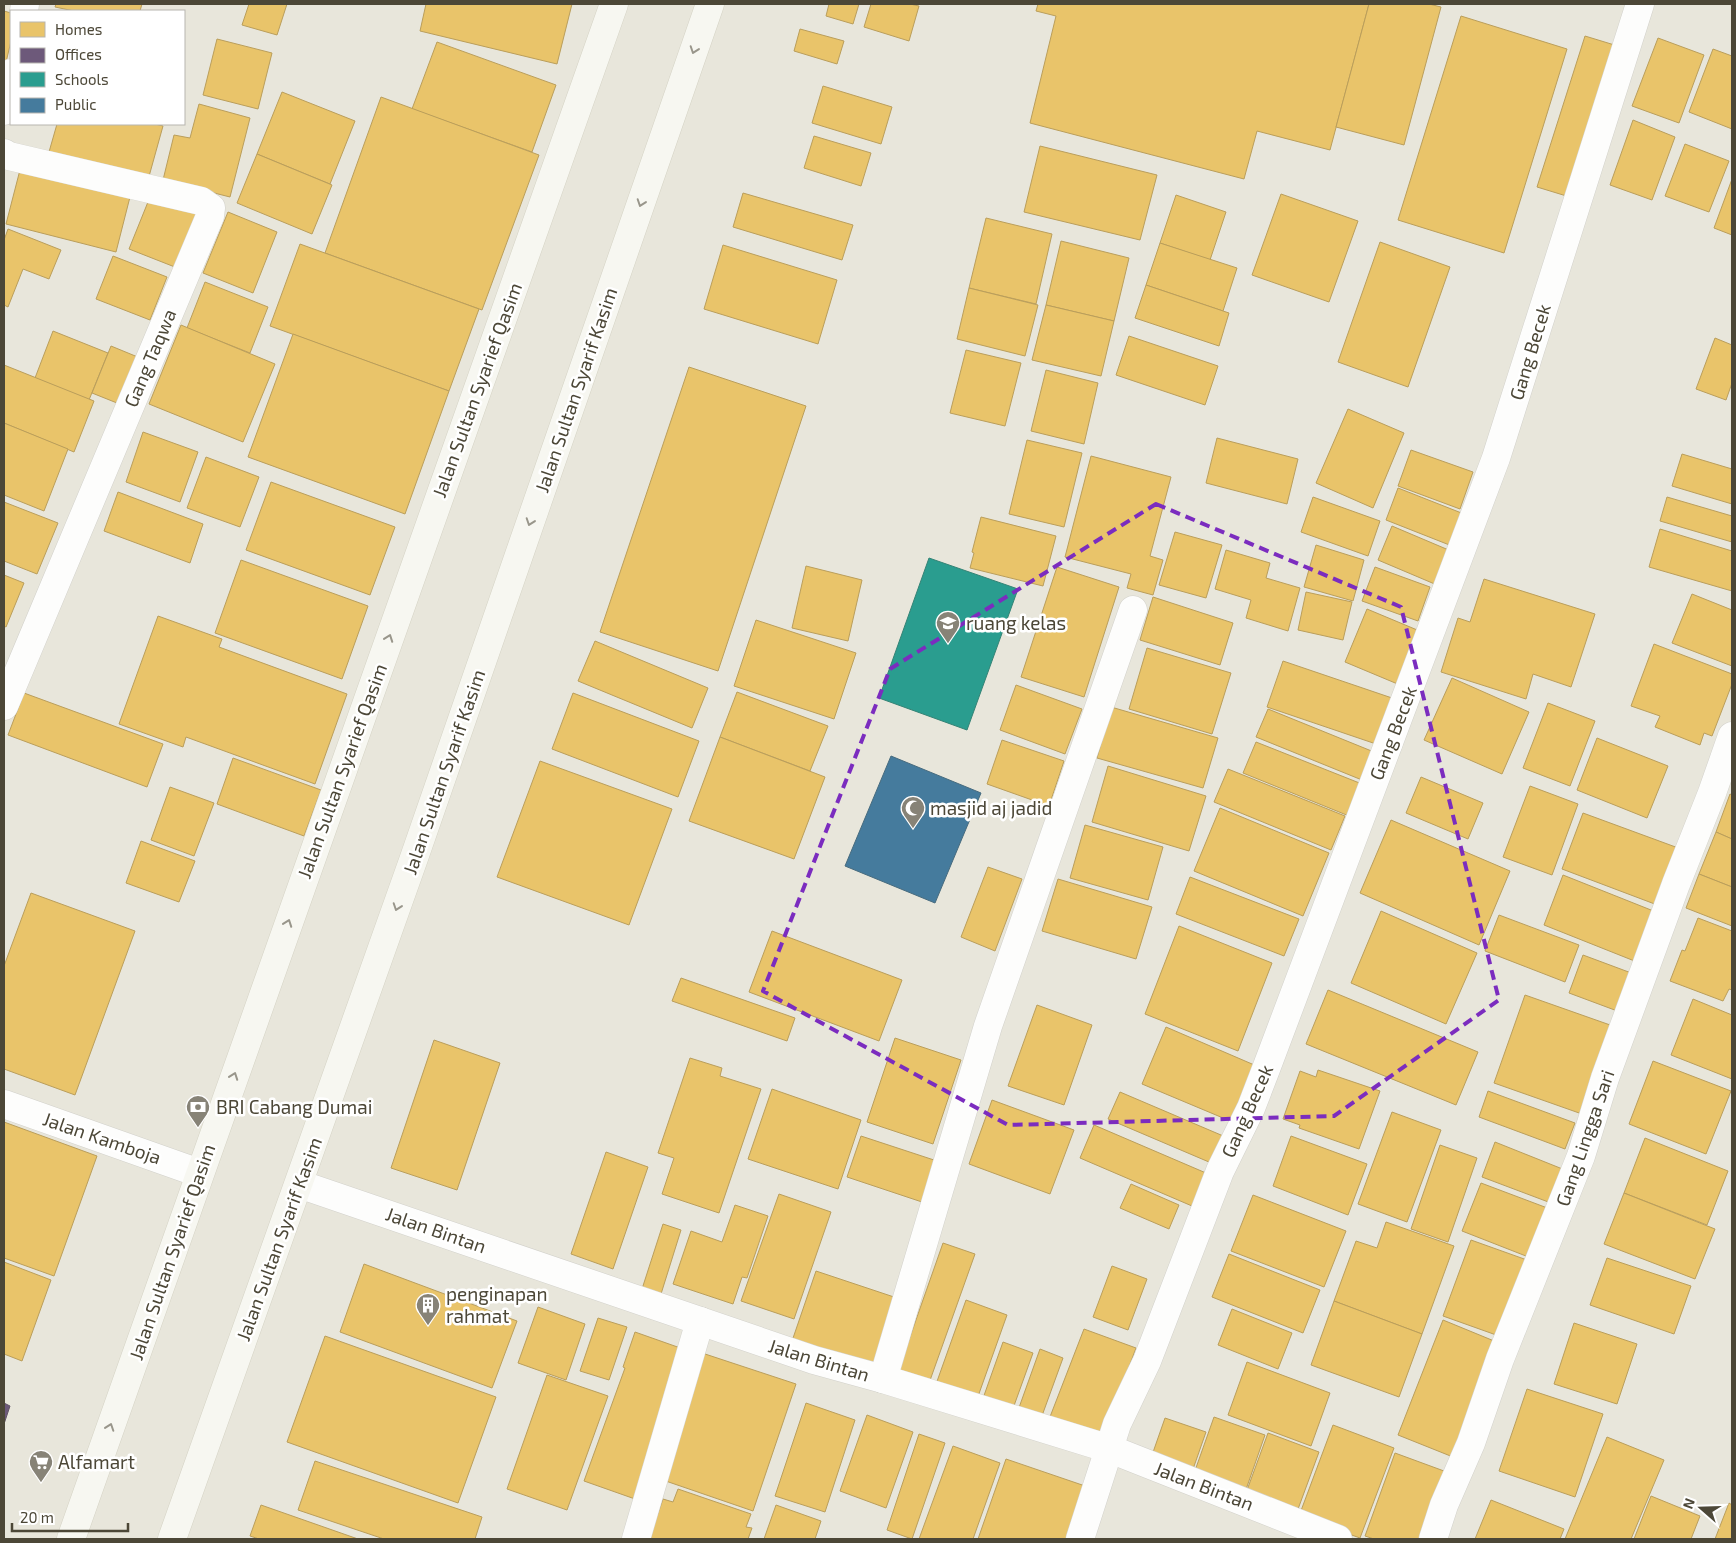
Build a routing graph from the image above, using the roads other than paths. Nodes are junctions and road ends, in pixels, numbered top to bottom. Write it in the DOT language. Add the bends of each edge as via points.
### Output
graph roads {
  1 [pos="614,4"];
  2 [pos="710,4"];
  3 [pos="1640,4"];
  4 [pos="10,78"];
  5 [pos="4,111"];
  6 [pos="4,153"];
  7 [pos="1133,610"];
  8 [pos="4,706"];
  9 [pos="1732,736"];
  10 [pos="4,1104"];
  11 [pos="199,1172"];
  12 [pos="299,1184"];
  13 [pos="700,1321"];
  14 [pos="883,1379"];
  15 [pos="1110,1449"];
  16 [pos="71,1539"];
  17 [pos="172,1539"];
  18 [pos="636,1539"];
  19 [pos="1080,1539"];
  20 [pos="1338,1539"];
  21 [pos="1433,1539"];
  11 -- 1 [label="street, Jalan Sultan Syarief Qasim, one-way"];
  2 -- 12 [label="street, Jalan Sultan Syarif Kasim, one-way"];
  3 -- 15 [label="street, Gang Becek" via="1496,458 1266,1069 1220,1171 1147,1361 1117,1424"];
  4 -- 5 [label="street"];
  6 -- 8 [label="street, Gang Taqwa" via="201,201 211,208"];
  7 -- 14 [label="street" via="988,1026"];
  9 -- 21 [label="street, Gang Lingga Sari" via="1606,1078 1581,1156"];
  10 -- 11 [label="street, Jalan Kamboja"];
  16 -- 11 [label="street, Jalan Sultan Syarief Qasim, one-way"];
  12 -- 13 [label="street, Jalan Bintan"];
  12 -- 17 [label="street, Jalan Sultan Syarif Kasim"];
  13 -- 14 [label="street, Jalan Bintan" via="814,1360"];
  13 -- 18 [label="street"];
  14 -- 15 [label="street, Jalan Bintan"];
  15 -- 19 [label="street, Gang Becek"];
  15 -- 20 [label="street, Jalan Bintan"];
}
